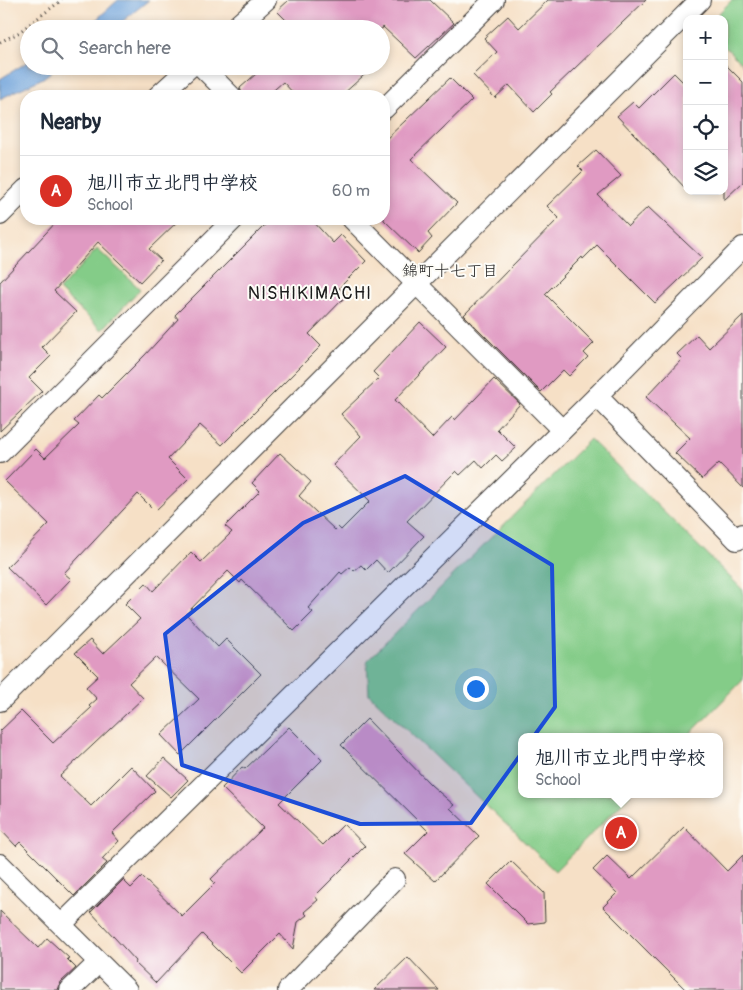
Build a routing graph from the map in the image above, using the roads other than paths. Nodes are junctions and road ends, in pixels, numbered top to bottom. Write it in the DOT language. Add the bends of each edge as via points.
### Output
graph roads {
  1 [pos="266,0"];
  2 [pos="494,0"];
  3 [pos="700,0"];
  4 [pos="243,20"];
  5 [pos="180,75"];
  6 [pos="210,75"];
  7 [pos="164,90"];
  8 [pos="224,90"];
  9 [pos="390,103"];
  10 [pos="20,195"];
  11 [pos="0,215"];
  12 [pos="228,225"];
  13 [pos="358,225"];
  14 [pos="743,247"];
  15 [pos="415,284"];
  16 [pos="597,396"];
  17 [pos="562,430"];
  18 [pos="0,453"];
  19 [pos="743,534"];
  20 [pos="0,701"];
  21 [pos="0,864"];
  22 [pos="395,879"];
  23 [pos="62,924"];
  24 [pos="98,963"];
  25 [pos="70,990"];
  26 [pos="127,990"];
  27 [pos="288,990"];
  1 -- 4 [label="street"];
  2 -- 9 [label="street"];
  3 -- 15 [label="street"];
  5 -- 7 [label="street"];
  6 -- 8 [label="street"];
  10 -- 11 [label="street"];
  12 -- 18 [label="street"];
  13 -- 15 [label="street"];
  14 -- 16 [label="street"];
  15 -- 17 [label="street"];
  15 -- 20 [label="street"];
  16 -- 17 [label="street"];
  16 -- 19 [label="street" via="737,540"];
  17 -- 23 [label="street"];
  21 -- 23 [label="street"];
  22 -- 27 [label="street"];
  23 -- 24 [label="street"];
  24 -- 25 [label="street"];
  24 -- 26 [label="street"];
}
